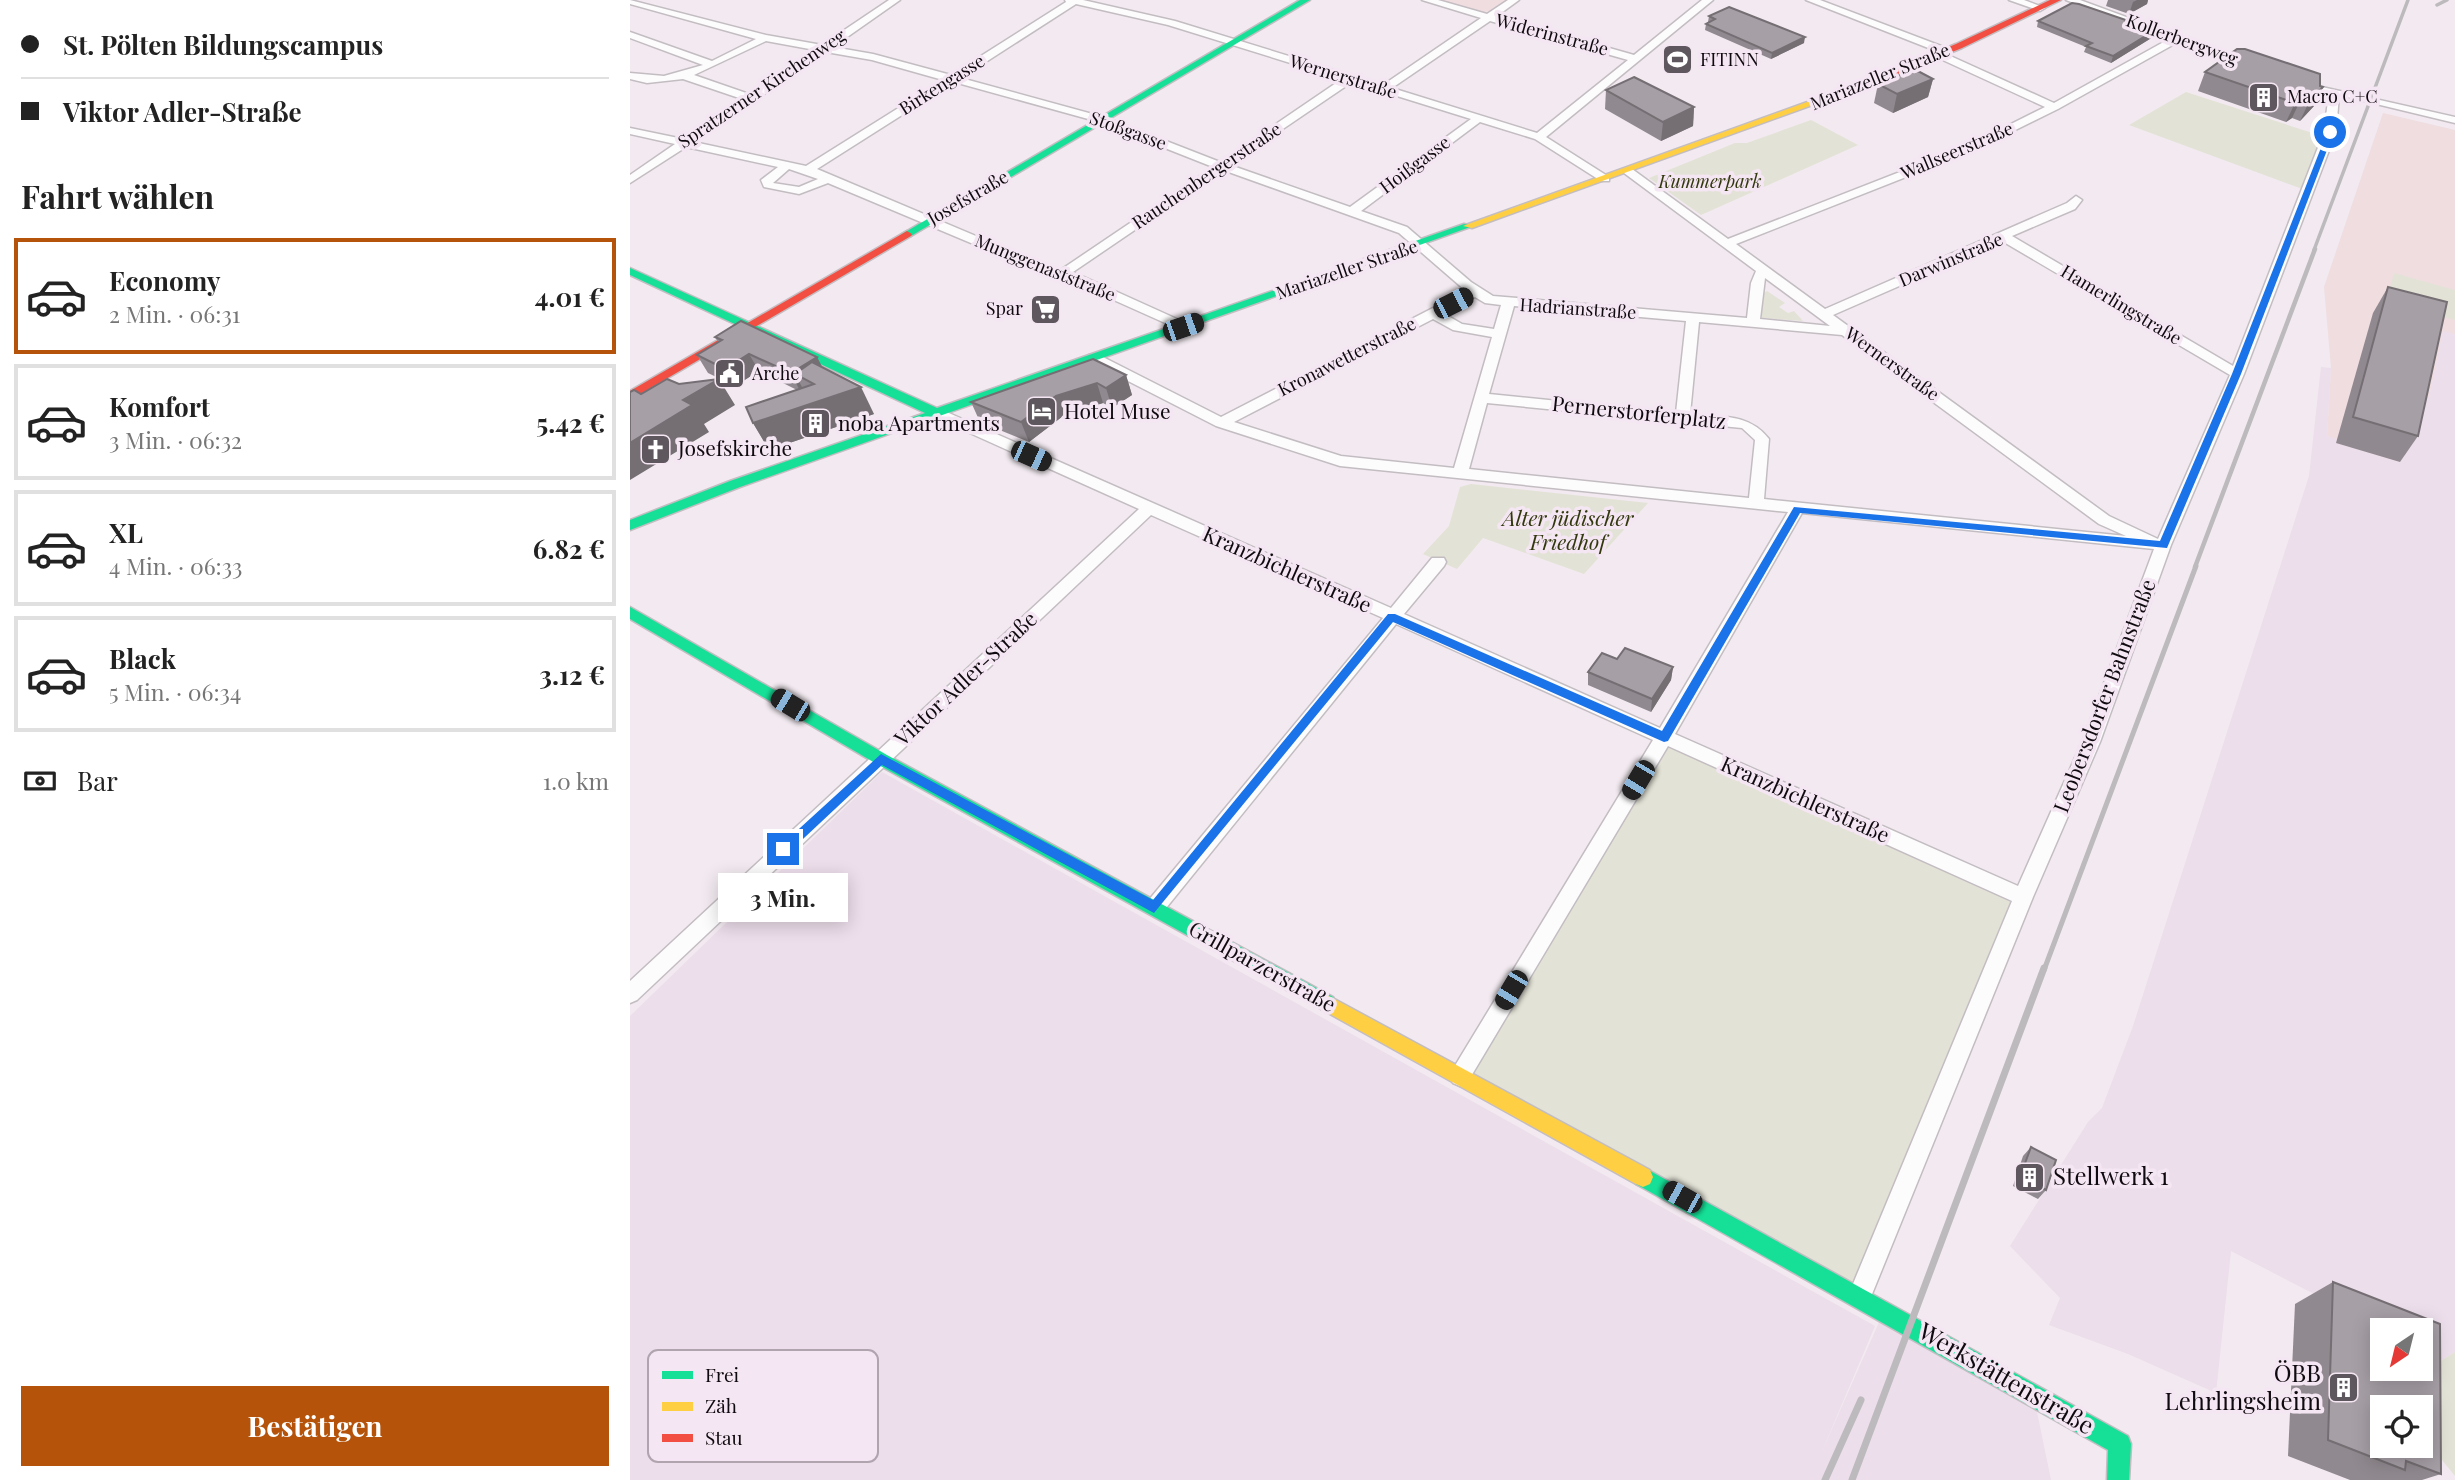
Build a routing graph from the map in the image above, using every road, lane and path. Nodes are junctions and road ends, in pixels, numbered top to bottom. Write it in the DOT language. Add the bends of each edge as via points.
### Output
graph roads {
  1 [pos="895,0"];
  2 [pos="1074,0"];
  3 [pos="1306,0"];
  4 [pos="1427,0"];
  5 [pos="1514,0"];
  6 [pos="1708,0"];
  7 [pos="1811,0"];
  8 [pos="2014,0"];
  9 [pos="2057,0"];
  10 [pos="2071,0"];
  11 [pos="630,1"];
  12 [pos="2040,8"];
  13 [pos="1488,18"];
  14 [pos="630,35"];
  15 [pos="765,38"];
  16 [pos="2178,38"];
  17 [pos="1234,42"];
  18 [pos="822,48"];
  19 [pos="1941,53"];
  20 [pos="1637,59"];
  21 [pos="710,64"];
  22 [pos="2259,67"];
  23 [pos="682,75"];
  24 [pos="630,76"];
  25 [pos="952,78"];
  26 [pos="1350,79"];
  27 [pos="2308,84"];
  28 [pos="1384,89"];
  29 [pos="2334,92"];
  30 [pos="749,98"];
  31 [pos="2054,107"];
  32 [pos="1478,119"];
  33 [pos="1103,120"];
  34 [pos="2455,120"];
  35 [pos="630,131"];
  36 [pos="1539,137"];
  37 [pos="681,144"];
  38 [pos="788,165"];
  39 [pos="1221,166"];
  40 [pos="808,170"];
  41 [pos="1628,172"];
  42 [pos="828,178"];
  43 [pos="1605,179"];
  44 [pos="630,180"];
  45 [pos="2076,200"];
  46 [pos="1353,211"];
  47 [pos="930,220"];
  48 [pos="2006,237"];
  49 [pos="1425,243"];
  50 [pos="1726,244"];
  51 [pos="630,271"];
  52 [pos="1762,271"];
  53 [pos="1064,273"];
  54 [pos="1474,292"];
  55 [pos="1508,303"];
  56 [pos="1432,313"];
  57 [pos="1824,314"];
  58 [pos="1693,318"];
  59 [pos="1753,323"];
  60 [pos="749,326"];
  61 [pos="1183,327"];
  62 [pos="1847,331"];
  63 [pos="1497,334"];
  64 [pos="1094,358"];
  65 [pos="2237,374"];
  66 [pos="630,396"];
  67 [pos="1482,398"];
  68 [pos="937,413"];
  69 [pos="1683,416"];
  70 [pos="1221,423"];
  71 [pos="1460,474"];
  72 [pos="1756,505"];
  73 [pos="1148,509"];
  74 [pos="1797,509"];
  75 [pos="630,525"];
  76 [pos="2164,545"];
  77 [pos="1438,562"];
  78 [pos="630,611"];
  79 [pos="1391,616"];
  80 [pos="1664,737"];
  81 [pos="881,759"];
  82 [pos="2023,898"];
  83 [pos="1154,907"];
  84 [pos="630,994"];
  85 [pos="1460,1076"];
  86 [pos="1860,1296"];
  87 [pos="2118,1480"];
  1 -- 18 [label="street, Spratzerner Kirchenweg"];
  2 -- 17 [label="street, Wernerstraße"];
  2 -- 25 [label="street, Birkengasse"];
  3 -- 17 [label="street, Josefstraße"];
  4 -- 13 [label="street, Widerinstraße"];
  5 -- 13 [label="street"];
  6 -- 20 [label="street"];
  7 -- 19 [label="street"];
  8 -- 12 [label="street"];
  9 -- 12 [label="street, Mariazeller Straße"];
  10 -- 16 [label="street, Kollerbergweg"];
  11 -- 15 [label="street, Stoßgasse"];
  12 -- 19 [label="street, Mariazeller Straße"];
  13 -- 20 [label="street, Widerinstraße"];
  13 -- 28 [label="street"];
  14 -- 21 [label="street"];
  15 -- 18 [label="street, Stoßgasse"];
  15 -- 21 [label="street"];
  16 -- 22 [label="street, Kollerbergweg"];
  16 -- 31 [label="street, Wallseerstraße"];
  17 -- 26 [label="street, Wernerstraße"];
  17 -- 33 [label="street, Josefstraße"];
  18 -- 25 [label="street, Stoßgasse"];
  18 -- 30 [label="street, Spratzerner Kirchenweg"];
  19 -- 31 [label="street"];
  19 -- 41 [label="street, Mariazeller Straße"];
  20 -- 36 [label="street"];
  21 -- 23 [label="street"];
  23 -- 24 [label="street" via="648,80"];
  23 -- 30 [label="street"];
  25 -- 33 [label="street, Stoßgasse"];
  25 -- 40 [label="street, Birkengasse"];
  26 -- 28 [label="street, Wernerstraße"];
  26 -- 39 [label="street, Rauchenbergerstraße"];
  27 -- 29 [label="street"];
  28 -- 32 [label="street, Wernerstraße"];
  29 -- 34 [label="street"];
  29 -- 65 [label="street, Leobersdorfer Bahnstraße" via="2330,132"];
  30 -- 37 [label="street, Spratzerner Kirchenweg"];
  31 -- 50 [label="street, Wallseerstraße" via="1973,147"];
  32 -- 36 [label="street, Wernerstraße"];
  32 -- 46 [label="street, Hoißgasse"];
  33 -- 39 [label="street, Stoßgasse"];
  33 -- 47 [label="street, Josefstraße"];
  35 -- 37 [label="street, Munggenaststraße"];
  36 -- 43 [label="street, Wernerstraße"];
  37 -- 38 [label="street, Munggenaststraße"];
  37 -- 44 [label="street, Spratzerner Kirchenweg"];
  38 -- 40 [label="street, Munggenaststraße"];
  38 -- 42 [label="street" via="767,180 768,186 793,194"];
  39 -- 46 [label="street, Stoßgasse"];
  39 -- 53 [label="street, Rauchenbergerstraße"];
  40 -- 42 [label="street, Munggenaststraße"];
  41 -- 43 [label="street, Mariazeller Straße"];
  41 -- 50 [label="street, Wernerstraße"];
  42 -- 47 [label="street, Munggenaststraße"];
  43 -- 49 [label="street, Mariazeller Straße"];
  45 -- 48 [label="street, Darwinstraße"];
  46 -- 49 [label="street, Stoßgasse"];
  47 -- 53 [label="street, Munggenaststraße" via="1044,269"];
  47 -- 60 [label="street, Josefstraße"];
  48 -- 57 [label="street, Darwinstraße"];
  48 -- 65 [label="street, Hamerlingstraße"];
  49 -- 54 [label="street, Hadrianstraße"];
  49 -- 61 [label="street, Mariazeller Straße"];
  50 -- 52 [label="street, Wernerstraße"];
  51 -- 60 [label="street, Kranzbichlerstraße"];
  52 -- 57 [label="street, Wernerstraße"];
  52 -- 59 [label="street" via="1756,284"];
  53 -- 61 [label="street, Munggenaststraße"];
  54 -- 55 [label="street, Hadrianstraße"];
  54 -- 56 [label="street, Kronawetterstraße"];
  55 -- 58 [label="street, Hadrianstraße"];
  55 -- 63 [label="street"];
  56 -- 63 [label="street, Hadrianstraße" via="1458,327"];
  56 -- 70 [label="street, Kronawetterstraße"];
  57 -- 62 [label="street, Wernerstraße"];
  58 -- 59 [label="street, Hadrianstraße"];
  58 -- 69 [label="street"];
  59 -- 62 [label="street, Hadrianstraße"];
  60 -- 66 [label="street, Josefstraße"];
  60 -- 68 [label="street, Kranzbichlerstraße"];
  61 -- 64 [label="street, Mariazeller Straße"];
  62 -- 76 [label="street, Wernerstraße" via="2104,520"];
  63 -- 67 [label="street"];
  64 -- 68 [label="street, Mariazeller Straße"];
  64 -- 70 [label="street"];
  65 -- 76 [label="street, Leobersdorfer Bahnstraße"];
  67 -- 69 [label="street, Pernerstorferplatz"];
  67 -- 71 [label="street"];
  68 -- 73 [label="street, Kranzbichlerstraße"];
  68 -- 75 [label="street, Mariazeller Straße"];
  69 -- 72 [label="street, Pernerstorferplatz" via="1746,424 1755,430 1762,439"];
  70 -- 71 [label="street" via="1330,459"];
  71 -- 72 [label="street"];
  72 -- 74 [label="street"];
  73 -- 79 [label="street, Kranzbichlerstraße"];
  73 -- 81 [label="street, Viktor Adler-Straße"];
  74 -- 76 [label="street"];
  74 -- 80 [label="street"];
  76 -- 82 [label="street, Leobersdorfer Bahnstraße" via="2091,742"];
  77 -- 79 [label="street"];
  78 -- 81 [label="street, Grillparzerstraße"];
  79 -- 80 [label="street, Kranzbichlerstraße"];
  79 -- 83 [label="street"];
  80 -- 82 [label="street, Kranzbichlerstraße"];
  80 -- 85 [label="street"];
  81 -- 83 [label="street, Grillparzerstraße"];
  81 -- 84 [label="street, Viktor Adler-Straße"];
  82 -- 86 [label="street, Leobersdorfer Bahnstraße"];
  83 -- 85 [label="street, Grillparzerstraße"];
  85 -- 86 [label="street, Grillparzerstraße"];
  86 -- 87 [label="street, Werkstättenstraße" via="2120,1444"];
}
